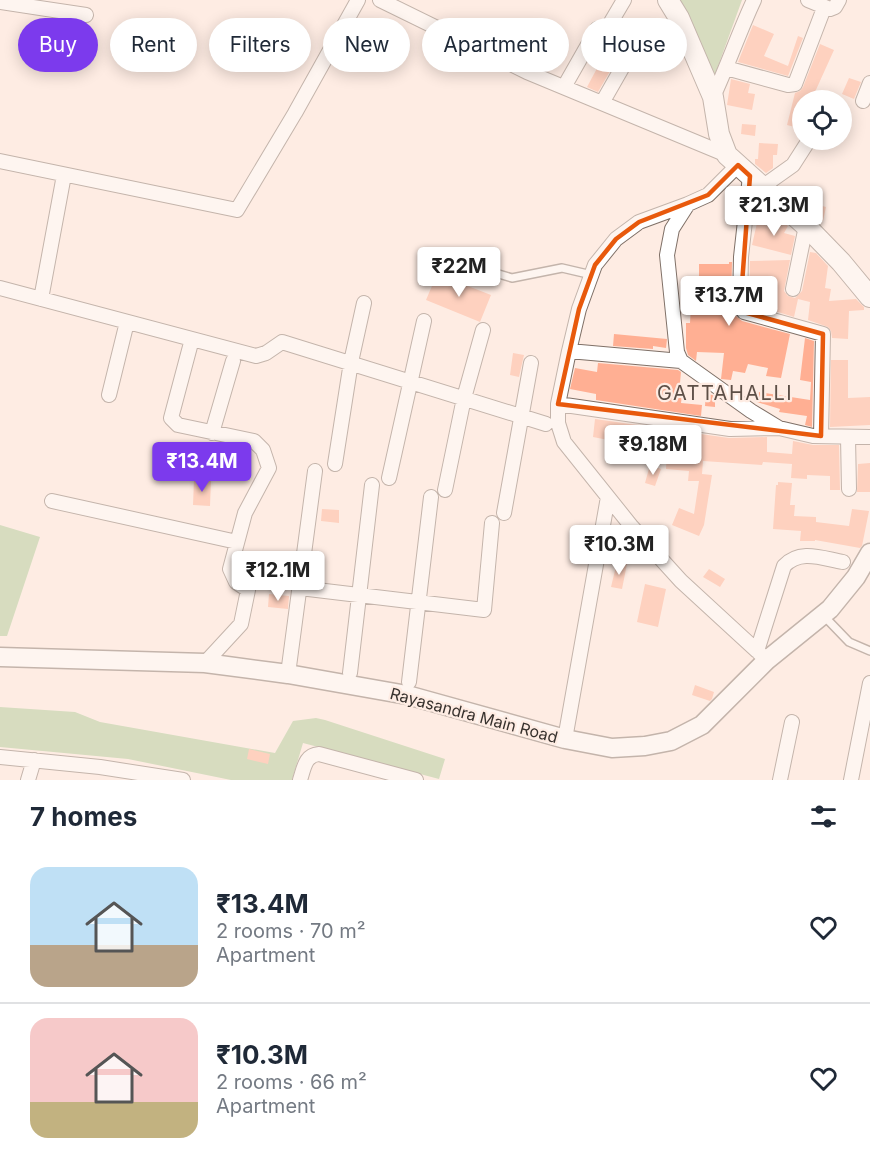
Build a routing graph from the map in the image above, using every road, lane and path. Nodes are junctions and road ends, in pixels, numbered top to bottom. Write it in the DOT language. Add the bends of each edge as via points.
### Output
graph roads {
  1 [pos="358,0"];
  2 [pos="380,0"];
  3 [pos="624,0"];
  4 [pos="668,0"];
  5 [pos="754,0"];
  6 [pos="808,0"];
  7 [pos="839,0"];
  8 [pos="0,2"];
  9 [pos="824,8"];
  10 [pos="86,15"];
  11 [pos="614,18"];
  12 [pos="581,57"];
  13 [pos="726,68"];
  14 [pos="620,72"];
  15 [pos="870,83"];
  16 [pos="564,87"];
  17 [pos="713,97"];
  18 [pos="863,101"];
  19 [pos="603,103"];
  20 [pos="803,150"];
  21 [pos="0,161"];
  22 [pos="744,171"];
  23 [pos="64,175"];
  24 [pos="688,204"];
  25 [pos="806,226"];
  26 [pos="452,260"];
  27 [pos="592,275"];
  28 [pos="0,288"];
  29 [pos="793,289"];
  30 [pos="870,296"];
  31 [pos="41,299"];
  32 [pos="364,303"];
  33 [pos="424,321"];
  34 [pos="127,322"];
  35 [pos="483,330"];
  36 [pos="192,339"];
  37 [pos="569,351"];
  38 [pos="233,361"];
  39 [pos="681,361"];
  40 [pos="351,362"];
  41 [pos="531,363"];
  42 [pos="410,381"];
  43 [pos="109,395"];
  44 [pos="464,398"];
  45 [pos="558,404"];
  46 [pos="522,416"];
  47 [pos="546,424"];
  48 [pos="778,428"];
  49 [pos="212,433"];
  50 [pos="821,436"];
  51 [pos="848,437"];
  52 [pos="870,437"];
  53 [pos="335,464"];
  54 [pos="315,471"];
  55 [pos="388,478"];
  56 [pos="372,485"];
  57 [pos="849,489"];
  58 [pos="445,490"];
  59 [pos="431,497"];
  60 [pos="608,497"];
  61 [pos="52,501"];
  62 [pos="504,513"];
  63 [pos="492,523"];
  64 [pos="237,542"];
  65 [pos="870,553"];
  66 [pos="843,562"];
  67 [pos="300,588"];
  68 [pos="359,595"];
  69 [pos="418,602"];
  70 [pos="823,615"];
  71 [pos="870,651"];
  72 [pos="762,656"];
  73 [pos="0,657"];
  74 [pos="205,663"];
  75 [pos="350,672"];
  76 [pos="288,674"];
  77 [pos="409,682"];
  78 [pos="870,683"];
  79 [pos="792,722"];
  80 [pos="565,739"];
  81 [pos="0,757"];
  82 [pos="34,760"];
  83 [pos="98,774"];
  84 [pos="165,778"];
  85 [pos="28,780"];
  86 [pos="183,780"];
  87 [pos="300,780"];
  88 [pos="416,780"];
  89 [pos="780,780"];
  90 [pos="851,780"];
  1 -- 23 [label="street" via="237,210"];
  2 -- 16 [label="street"];
  3 -- 11 [label="street"];
  4 -- 17 [label="main road" via="680,18"];
  5 -- 13 [label="street"];
  6 -- 9 [label="street"];
  7 -- 9 [label="street" via="836,7"];
  8 -- 10 [label="street"];
  9 -- 13 [label="street" via="795,84"];
  12 -- 16 [label="street"];
  13 -- 17 [label="street"];
  14 -- 19 [label="street"];
  15 -- 18 [label="street"];
  16 -- 19 [label="street"];
  17 -- 22 [label="main road" via="719,134"];
  19 -- 22 [label="street"];
  20 -- 22 [label="street" via="794,165"];
  21 -- 23 [label="street"];
  22 -- 24 [label="street"];
  22 -- 25 [label="main road"];
  22 -- 50 [label="street" via="740,305 744,312 823,334"];
  23 -- 31 [label="street"];
  24 -- 27 [label="street" via="639,222 615,239"];
  24 -- 39 [label="street" via="672,229 667,255"];
  25 -- 29 [label="street"];
  25 -- 30 [label="main road"];
  26 -- 27 [label="lane" via="512,278 562,268"];
  27 -- 37 [label="street"];
  28 -- 31 [label="street"];
  31 -- 34 [label="street"];
  32 -- 40 [label="street"];
  33 -- 42 [label="street"];
  34 -- 36 [label="street"];
  34 -- 43 [label="street"];
  35 -- 44 [label="street"];
  36 -- 40 [label="street" via="256,356 282,342"];
  36 -- 49 [label="street" via="171,418 178,424"];
  37 -- 39 [label="street"];
  37 -- 45 [label="street"];
  38 -- 49 [label="street"];
  39 -- 48 [label="street"];
  40 -- 42 [label="street"];
  40 -- 53 [label="street"];
  41 -- 46 [label="street"];
  42 -- 44 [label="street"];
  42 -- 55 [label="street"];
  44 -- 46 [label="street"];
  44 -- 58 [label="street"];
  45 -- 48 [label="street" via="730,429"];
  45 -- 60 [label="street" via="564,442"];
  46 -- 47 [label="street"];
  46 -- 62 [label="street"];
  48 -- 50 [label="street"];
  49 -- 64 [label="street" via="254,441 263,450 269,468 245,513"];
  50 -- 51 [label="street"];
  51 -- 52 [label="street"];
  51 -- 57 [label="street"];
  54 -- 67 [label="street"];
  56 -- 68 [label="street"];
  59 -- 69 [label="street"];
  60 -- 72 [label="street" via="681,581"];
  60 -- 80 [label="street"];
  61 -- 64 [label="street"];
  63 -- 69 [label="street" via="484,610"];
  64 -- 74 [label="street" via="230,569 236,582 248,591 241,624"];
  65 -- 70 [label="street, Rayasandra Main Road" via="856,577"];
  66 -- 72 [label="street" via="803,555 791,558 783,567"];
  67 -- 68 [label="street"];
  67 -- 76 [label="street"];
  68 -- 69 [label="street"];
  68 -- 75 [label="street"];
  69 -- 77 [label="street"];
  70 -- 71 [label="lane" via="849,642"];
  70 -- 72 [label="street, Rayasandra Main Road"];
  72 -- 80 [label="street, Rayasandra Main Road" via="702,725 671,741 612,748"];
  73 -- 74 [label="street, Rayasandra Main Road"];
  74 -- 76 [label="street, Rayasandra Main Road"];
  76 -- 80 [label="street, Rayasandra Main Road" via="406,695"];
  78 -- 90 [label="street"];
  79 -- 89 [label="street"];
  81 -- 82 [label="street"];
  82 -- 83 [label="street"];
  82 -- 85 [label="street"];
  83 -- 84 [label="street"];
  84 -- 86 [label="street"];
  87 -- 88 [label="street" via="307,759 319,754"];
}
